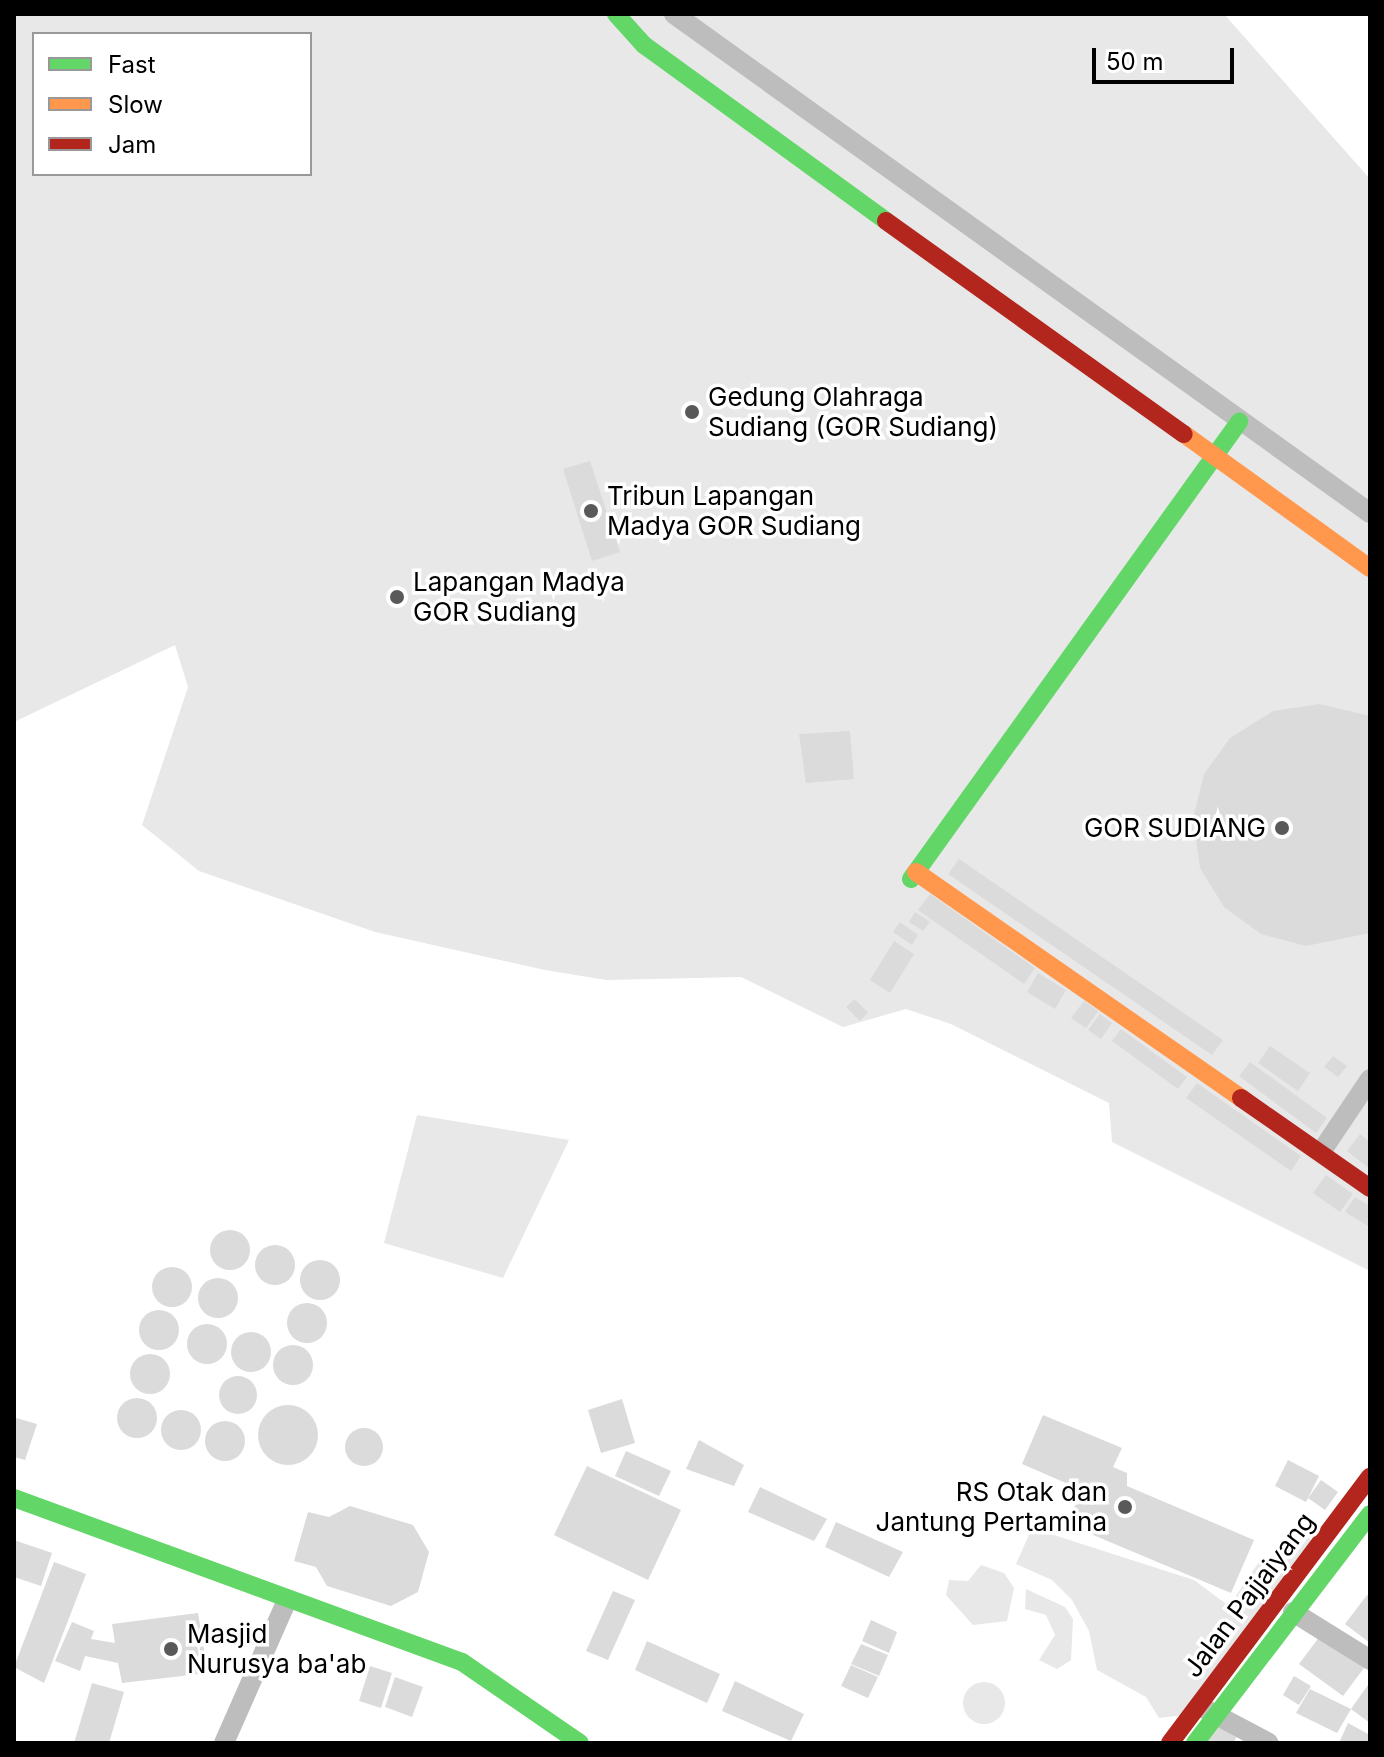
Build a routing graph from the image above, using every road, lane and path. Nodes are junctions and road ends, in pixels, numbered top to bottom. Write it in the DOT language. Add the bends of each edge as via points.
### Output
graph roads {
  1 [pos="616,14"];
  2 [pos="674,14"];
  3 [pos="1239,422"];
  4 [pos="1215,459"];
  5 [pos="1370,513"];
  6 [pos="1370,568"];
  7 [pos="1370,1079"];
  8 [pos="1321,1152"];
  9 [pos="1370,1188"];
  10 [pos="1370,1477"];
  11 [pos="14,1498"];
  12 [pos="1370,1514"];
  13 [pos="287,1600"];
  14 [pos="1293,1612"];
  15 [pos="1370,1660"];
  16 [pos="1207,1710"];
  17 [pos="224,1743"];
  18 [pos="580,1743"];
  19 [pos="1170,1743"];
  20 [pos="1195,1743"];
  21 [pos="1269,1743"];
  1 -- 4 [label="street" via="644,45 747,122"];
  2 -- 3 [label="street"];
  3 -- 4 [label="street"];
  3 -- 5 [label="street"];
  4 -- 6 [label="street"];
  4 -- 8 [label="street" via="914,876"];
  7 -- 8 [label="street"];
  8 -- 9 [label="street"];
  10 -- 16 [label="street, Jalan Pajjaiyang"];
  11 -- 13 [label="street"];
  12 -- 14 [label="street"];
  13 -- 17 [label="street"];
  13 -- 18 [label="street" via="462,1662"];
  14 -- 15 [label="street"];
  14 -- 16 [label="street"];
  16 -- 19 [label="street, Jalan Pajjaiyang"];
  16 -- 20 [label="street"];
  16 -- 21 [label="street"];
}
